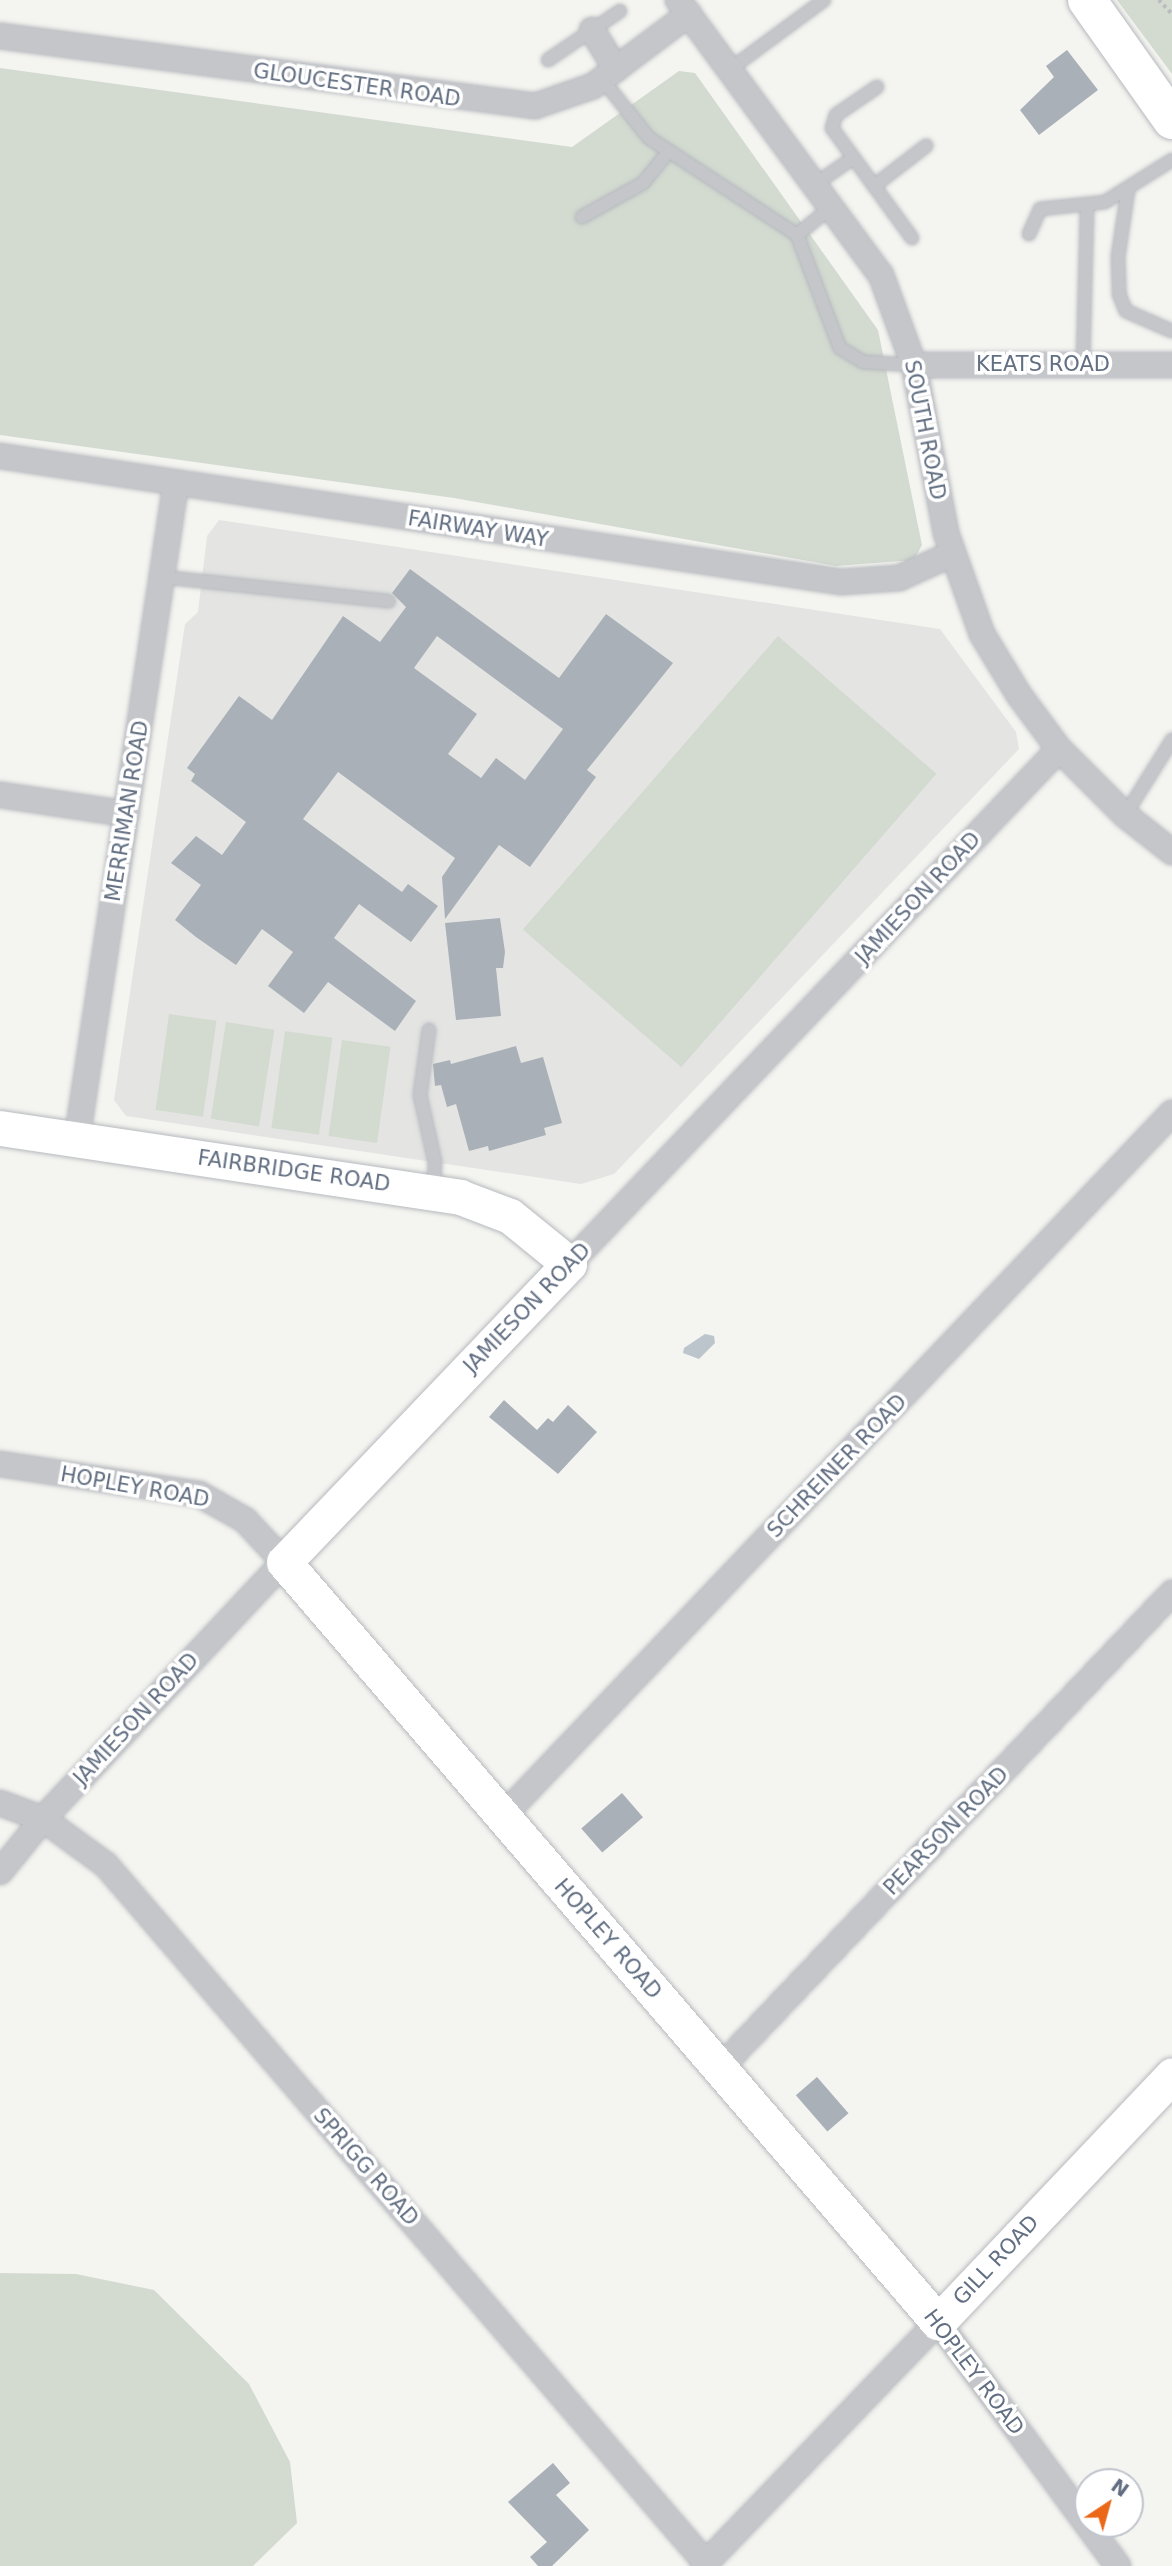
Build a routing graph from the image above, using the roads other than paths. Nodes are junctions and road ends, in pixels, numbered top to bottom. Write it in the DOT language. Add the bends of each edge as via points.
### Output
graph roads {
  1 [pos="824,0"];
  2 [pos="1087,0"];
  3 [pos="683,7"];
  4 [pos="620,10"];
  5 [pos="592,30"];
  6 [pos="0,36"];
  7 [pos="548,60"];
  8 [pos="729,70"];
  9 [pos="609,74"];
  10 [pos="877,87"];
  11 [pos="1172,120"];
  12 [pos="926,146"];
  13 [pos="667,153"];
  14 [pos="853,158"];
  15 [pos="1172,160"];
  16 [pos="814,185"];
  17 [pos="874,186"];
  18 [pos="1128,190"];
  19 [pos="1087,205"];
  20 [pos="830,208"];
  21 [pos="582,217"];
  22 [pos="1029,234"];
  23 [pos="797,236"];
  24 [pos="912,238"];
  25 [pos="1172,331"];
  26 [pos="1083,363"];
  27 [pos="914,365"];
  28 [pos="1172,365"];
  29 [pos="0,456"];
  30 [pos="176,483"];
  31 [pos="952,554"];
  32 [pos="163,577"];
  33 [pos="389,601"];
  34 [pos="1172,740"];
  35 [pos="1059,749"];
  36 [pos="0,795"];
  37 [pos="127,814"];
  38 [pos="1125,815"];
  39 [pos="1172,852"];
  40 [pos="429,1030"];
  41 [pos="1172,1113"];
  42 [pos="0,1128"];
  43 [pos="77,1139"];
  44 [pos="433,1192"];
  45 [pos="569,1264"];
  46 [pos="0,1464"];
  47 [pos="284,1562"];
  48 [pos="1172,1593"];
  49 [pos="0,1803"];
  50 [pos="502,1817"];
  51 [pos="43,1819"];
  52 [pos="0,1872"];
  53 [pos="720,2068"];
  54 [pos="1172,2075"];
  55 [pos="939,2322"];
  56 [pos="705,2565"];
  57 [pos="1118,2566"];
  1 -- 8 [label="lane"];
  2 -- 11 [label="main road"];
  3 -- 8 [label="street, SOUTH ROAD"];
  3 -- 9 [label="street, GLOUCESTER ROAD"];
  4 -- 5 [label="lane"];
  5 -- 7 [label="lane"];
  5 -- 9 [label="street"];
  6 -- 9 [label="street, GLOUCESTER ROAD" via="509,106 551,104"];
  8 -- 16 [label="street, SOUTH ROAD"];
  9 -- 13 [label="lane" via="620,106"];
  10 -- 14 [label="lane" via="832,123"];
  12 -- 17 [label="lane"];
  13 -- 21 [label="lane" via="643,183"];
  13 -- 23 [label="lane"];
  14 -- 16 [label="lane"];
  14 -- 17 [label="lane"];
  15 -- 18 [label="lane"];
  16 -- 20 [label="street, SOUTH ROAD"];
  17 -- 24 [label="lane"];
  18 -- 19 [label="lane"];
  18 -- 25 [label="lane" via="1118,257 1119,294 1126,311"];
  19 -- 22 [label="lane" via="1040,209"];
  19 -- 26 [label="lane"];
  20 -- 23 [label="lane"];
  20 -- 27 [label="street, SOUTH ROAD" via="881,275"];
  23 -- 27 [label="lane" via="840,348 863,362"];
  26 -- 27 [label="street, KEATS ROAD"];
  26 -- 28 [label="street, KEATS ROAD"];
  27 -- 31 [label="street, SOUTH ROAD"];
  29 -- 30 [label="street, FAIRWAY WAY"];
  30 -- 31 [label="street, FAIRWAY WAY" via="841,582 900,578"];
  30 -- 32 [label="street, MERRIMAN ROAD"];
  31 -- 35 [label="street, SOUTH ROAD" via="982,634 1018,695"];
  32 -- 33 [label="lane"];
  32 -- 37 [label="street, MERRIMAN ROAD"];
  34 -- 38 [label="lane"];
  35 -- 38 [label="street, SOUTH ROAD"];
  35 -- 45 [label="street, JAMIESON ROAD"];
  36 -- 37 [label="street"];
  37 -- 43 [label="street, MERRIMAN ROAD"];
  38 -- 39 [label="street, SOUTH ROAD"];
  40 -- 44 [label="lane" via="420,1095 435,1162"];
  41 -- 50 [label="street, SCHREINER ROAD"];
  42 -- 43 [label="street, FAIRBRIDGE ROAD"];
  43 -- 44 [label="street, FAIRBRIDGE ROAD"];
  44 -- 45 [label="street, FAIRBRIDGE ROAD" via="490,1205 533,1232"];
  45 -- 47 [label="street, JAMIESON ROAD"];
  46 -- 47 [label="street, HOPLEY ROAD" via="199,1494 245,1520"];
  47 -- 50 [label="street, HOPLEY ROAD"];
  47 -- 51 [label="street, JAMIESON ROAD"];
  48 -- 53 [label="street, PEARSON ROAD"];
  49 -- 51 [label="street, SPRIGG ROAD"];
  50 -- 53 [label="street, HOPLEY ROAD"];
  51 -- 52 [label="street, JAMIESON ROAD"];
  51 -- 56 [label="street, SPRIGG ROAD" via="106,1865"];
  53 -- 55 [label="street, HOPLEY ROAD"];
  54 -- 55 [label="street, GILL ROAD"];
  55 -- 56 [label="street, GILL ROAD"];
  55 -- 57 [label="street, HOPLEY ROAD"];
}
